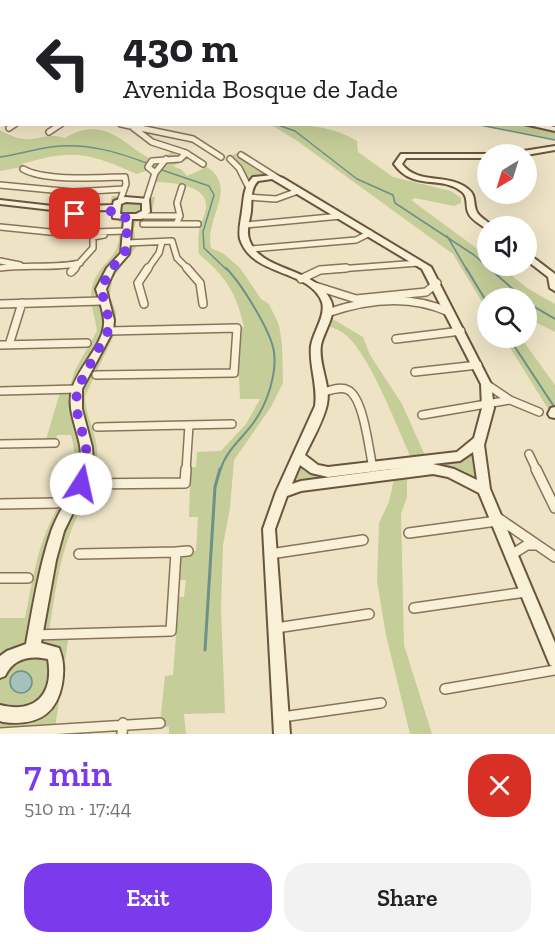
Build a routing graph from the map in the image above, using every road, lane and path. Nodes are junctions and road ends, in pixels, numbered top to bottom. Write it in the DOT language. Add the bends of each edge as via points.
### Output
graph roads {
  1 [pos="58,126"];
  2 [pos="130,126"];
  3 [pos="538,126"];
  4 [pos="555,129"];
  5 [pos="49,132"];
  6 [pos="555,148"];
  7 [pos="537,151"];
  8 [pos="186,153"];
  9 [pos="241,155"];
  10 [pos="221,157"];
  11 [pos="477,157"];
  12 [pos="166,159"];
  13 [pos="230,159"];
  14 [pos="203,164"];
  15 [pos="23,169"];
  16 [pos="30,173"];
  17 [pos="155,173"];
  18 [pos="280,180"];
  19 [pos="0,184"];
  20 [pos="22,185"];
  21 [pos="182,187"];
  22 [pos="124,189"];
  23 [pos="298,191"];
  24 [pos="249,192"];
  25 [pos="146,201"];
  26 [pos="0,204"];
  27 [pos="114,207"];
  28 [pos="180,216"];
  29 [pos="341,216"];
  30 [pos="154,217"];
  31 [pos="477,217"];
  32 [pos="128,218"];
  33 [pos="143,220"];
  34 [pos="153,224"];
  35 [pos="176,224"];
  36 [pos="198,224"];
  37 [pos="245,225"];
  38 [pos="1,226"];
  39 [pos="83,231"];
  40 [pos="370,233"];
  41 [pos="127,236"];
  42 [pos="93,237"];
  43 [pos="162,245"];
  44 [pos="250,249"];
  45 [pos="0,261"];
  46 [pos="80,263"];
  47 [pos="419,263"];
  48 [pos="537,264"];
  49 [pos="23,265"];
  50 [pos="0,268"];
  51 [pos="71,272"];
  52 [pos="301,279"];
  53 [pos="437,284"];
  54 [pos="315,286"];
  55 [pos="555,288"];
  56 [pos="102,300"];
  57 [pos="22,303"];
  58 [pos="0,304"];
  59 [pos="144,304"];
  60 [pos="203,304"];
  61 [pos="327,313"];
  62 [pos="450,313"];
  63 [pos="108,331"];
  64 [pos="461,331"];
  65 [pos="396,339"];
  66 [pos="87,343"];
  67 [pos="0,345"];
  68 [pos="9,345"];
  69 [pos="478,364"];
  70 [pos="415,372"];
  71 [pos="96,375"];
  72 [pos="486,384"];
  73 [pos="77,389"];
  74 [pos="0,391"];
  75 [pos="324,392"];
  76 [pos="510,400"];
  77 [pos="488,405"];
  78 [pos="539,412"];
  79 [pos="422,415"];
  80 [pos="232,424"];
  81 [pos="189,425"];
  82 [pos="97,427"];
  83 [pos="479,441"];
  84 [pos="55,443"];
  85 [pos="0,444"];
  86 [pos="529,454"];
  87 [pos="298,456"];
  88 [pos="373,468"];
  89 [pos="81,484"];
  90 [pos="484,489"];
  91 [pos="282,492"];
  92 [pos="56,503"];
  93 [pos="0,504"];
  94 [pos="555,508"];
  95 [pos="495,518"];
  96 [pos="409,533"];
  97 [pos="363,540"];
  98 [pos="538,545"];
  99 [pos="188,551"];
  100 [pos="176,552"];
  101 [pos="79,554"];
  102 [pos="270,554"];
  103 [pos="511,555"];
  104 [pos="555,557"];
  105 [pos="0,578"];
  106 [pos="28,578"];
  107 [pos="526,592"];
  108 [pos="414,608"];
  109 [pos="369,614"];
  110 [pos="276,628"];
  111 [pos="33,643"];
  112 [pos="555,660"];
  113 [pos="1,666"];
  114 [pos="555,670"];
  115 [pos="445,689"];
  116 [pos="381,703"];
  117 [pos="37,713"];
  118 [pos="5,714"];
  119 [pos="280,717"];
  120 [pos="160,723"];
  121 [pos="123,729"];
  122 [pos="35,730"];
  123 [pos="4,733"];
  124 [pos="282,734"];
  1 -- 5 [label="street"];
  2 -- 8 [label="street" via="152,142"];
  2 -- 10 [label="street" via="193,139"];
  3 -- 4 [label="street"];
  6 -- 7 [label="street"];
  8 -- 12 [label="street" via="180,159"];
  8 -- 14 [label="street"];
  9 -- 18 [label="street"];
  11 -- 31 [label="street" via="412,154 404,156 398,164 406,173 462,190 471,199"];
  12 -- 17 [label="street"];
  12 -- 17 [label="street" via="150,163 148,167"];
  13 -- 24 [label="street" via="239,168"];
  15 -- 16 [label="street"];
  16 -- 20 [label="street"];
  16 -- 22 [label="street" via="125,177"];
  17 -- 25 [label="street"];
  18 -- 23 [label="street"];
  18 -- 24 [label="street" via="256,179"];
  19 -- 20 [label="street"];
  20 -- 22 [label="street" via="73,192"];
  21 -- 28 [label="street" via="177,203"];
  22 -- 27 [label="street"];
  23 -- 24 [label="street" via="276,199"];
  23 -- 29 [label="street"];
  24 -- 37 [label="street"];
  25 -- 27 [label="street"];
  25 -- 33 [label="street"];
  26 -- 27 [label="street" via="56,214"];
  27 -- 32 [label="street" via="116,216"];
  28 -- 30 [label="street"];
  28 -- 35 [label="street"];
  29 -- 37 [label="street"];
  29 -- 40 [label="street"];
  30 -- 33 [label="street"];
  30 -- 34 [label="street"];
  32 -- 33 [label="street"];
  32 -- 41 [label="street"];
  33 -- 34 [label="street"];
  34 -- 35 [label="street"];
  35 -- 36 [label="street"];
  37 -- 44 [label="street" via="244,239"];
  38 -- 39 [label="street" via="50,232"];
  39 -- 41 [label="street"];
  39 -- 42 [label="street"];
  40 -- 44 [label="street" via="356,240"];
  40 -- 47 [label="street"];
  41 -- 42 [label="street"];
  41 -- 43 [label="street"];
  41 -- 56 [label="street" via="125,254 105,278"];
  42 -- 46 [label="street" via="93,248"];
  43 -- 59 [label="street" via="138,283"];
  43 -- 60 [label="street" via="172,241 181,263 200,279"];
  44 -- 52 [label="street" via="259,259"];
  45 -- 49 [label="street"];
  46 -- 49 [label="street" via="62,267"];
  46 -- 51 [label="street"];
  47 -- 52 [label="street" via="320,270"];
  47 -- 53 [label="street"];
  48 -- 55 [label="street" via="552,276"];
  49 -- 50 [label="street"];
  52 -- 54 [label="street"];
  53 -- 54 [label="street" via="426,292 356,299"];
  53 -- 62 [label="street"];
  54 -- 61 [label="street" via="327,303"];
  56 -- 57 [label="street"];
  56 -- 63 [label="street" via="109,320"];
  57 -- 58 [label="street"];
  57 -- 68 [label="street"];
  61 -- 62 [label="street" via="357,304 418,300"];
  61 -- 75 [label="street" via="316,352"];
  62 -- 64 [label="street"];
  63 -- 71 [label="street" via="237,328 234,373"];
  63 -- 73 [label="street"];
  64 -- 65 [label="street"];
  64 -- 69 [label="street"];
  66 -- 68 [label="street"];
  67 -- 68 [label="street"];
  69 -- 70 [label="street"];
  69 -- 72 [label="street"];
  72 -- 76 [label="street"];
  72 -- 77 [label="street"];
  73 -- 74 [label="street"];
  73 -- 89 [label="street" via="76,408 87,463"];
  75 -- 87 [label="street"];
  75 -- 88 [label="street" via="337,388 349,391 357,399"];
  76 -- 77 [label="street"];
  76 -- 78 [label="street"];
  77 -- 79 [label="street"];
  77 -- 83 [label="street"];
  80 -- 81 [label="street"];
  81 -- 82 [label="street"];
  81 -- 89 [label="street" via="185,483"];
  83 -- 88 [label="street" via="460,456"];
  83 -- 90 [label="street" via="478,461"];
  84 -- 85 [label="street"];
  86 -- 94 [label="street"];
  87 -- 88 [label="street" via="315,470"];
  87 -- 91 [label="street"];
  89 -- 111 [label="street" via="58,530"];
  90 -- 91 [label="street" via="450,472 433,470 301,486"];
  90 -- 95 [label="street"];
  91 -- 102 [label="street" via="269,529"];
  92 -- 93 [label="street"];
  95 -- 96 [label="street"];
  95 -- 98 [label="street"];
  95 -- 103 [label="street"];
  97 -- 102 [label="street"];
  98 -- 103 [label="street" via="527,545"];
  98 -- 104 [label="street"];
  99 -- 100 [label="street"];
  100 -- 101 [label="street"];
  100 -- 111 [label="street" via="171,631"];
  102 -- 110 [label="street"];
  103 -- 107 [label="street"];
  105 -- 106 [label="street"];
  107 -- 108 [label="street"];
  107 -- 112 [label="street"];
  109 -- 110 [label="street"];
  110 -- 119 [label="street"];
  111 -- 113 [label="street" via="10,655"];
  111 -- 117 [label="street" via="54,653 58,662 52,697"];
  114 -- 115 [label="street"];
  116 -- 119 [label="street"];
  117 -- 118 [label="street"];
  117 -- 122 [label="street"];
  118 -- 123 [label="street"];
  119 -- 124 [label="street"];
  120 -- 121 [label="street"];
  121 -- 122 [label="street"];
  122 -- 123 [label="street"];
}
